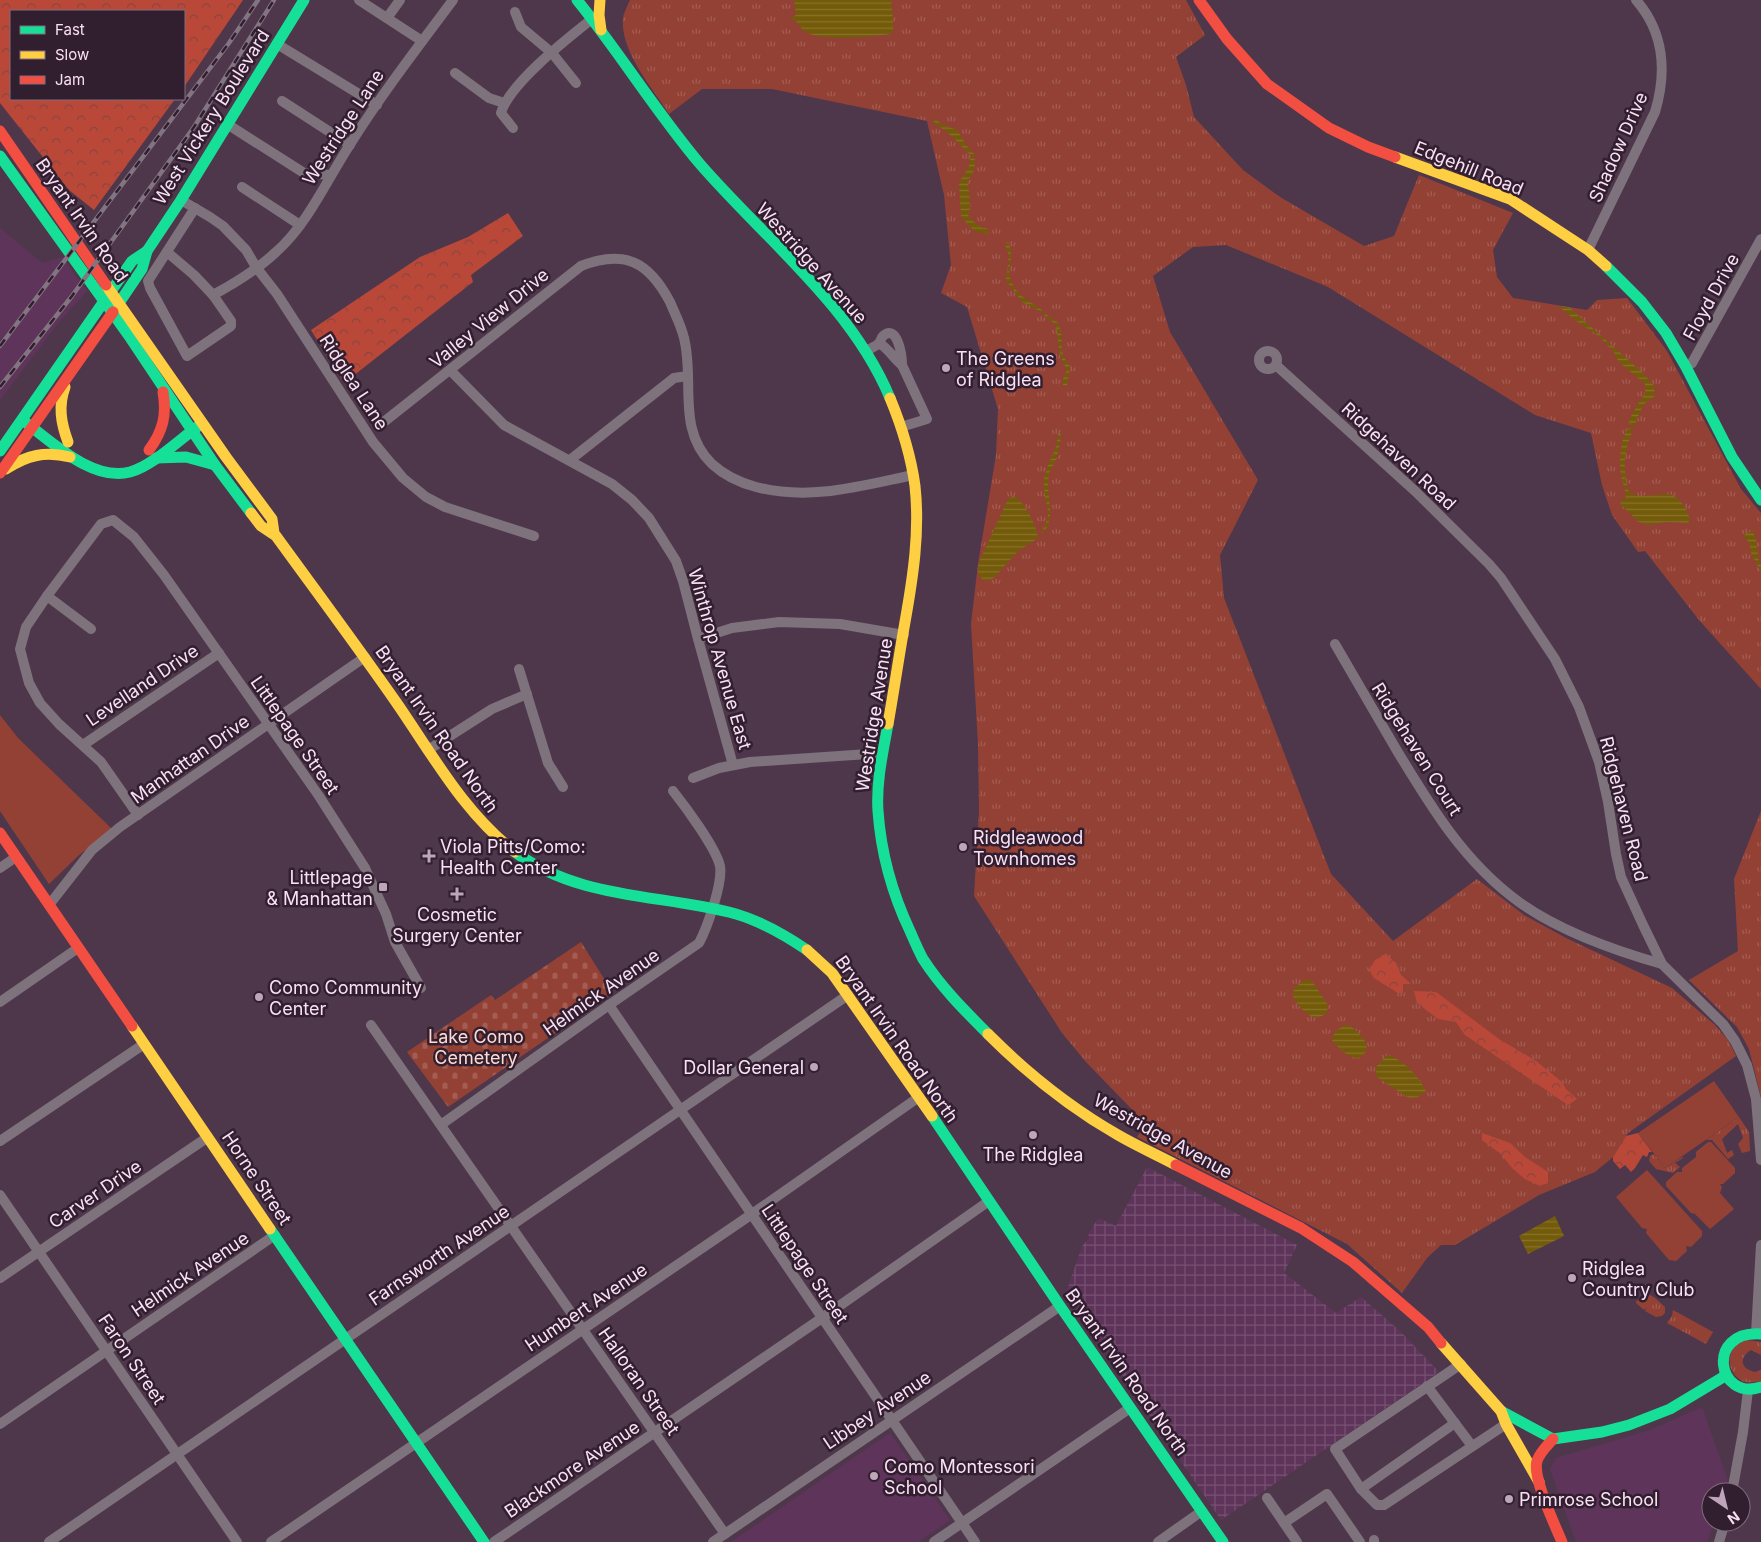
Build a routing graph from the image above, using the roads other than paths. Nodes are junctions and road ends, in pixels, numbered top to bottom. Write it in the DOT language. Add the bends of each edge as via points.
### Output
graph roads {
  1 [pos="304,0"];
  2 [pos="359,0"];
  3 [pos="400,0"];
  4 [pos="453,0"];
  5 [pos="578,0"];
  6 [pos="600,0"];
  7 [pos="1199,0"];
  8 [pos="1636,0"];
  9 [pos="515,12"];
  10 [pos="387,18"];
  11 [pos="592,19"];
  12 [pos="601,30"];
  13 [pos="422,41"];
  14 [pos="277,44"];
  15 [pos="552,53"];
  16 [pos="455,72"];
  17 [pos="576,83"];
  18 [pos="282,101"];
  19 [pos="504,103"];
  20 [pos="377,105"];
  21 [pos="228,124"];
  22 [pos="513,128"];
  23 [pos="0,131"];
  24 [pos="350,145"];
  25 [pos="0,156"];
  26 [pos="331,175"];
  27 [pos="242,187"];
  28 [pos="181,200"];
  29 [pos="194,208"];
  30 [pos="300,225"];
  31 [pos="1761,240"];
  32 [pos="1588,250"];
  33 [pos="147,251"];
  34 [pos="167,252"];
  35 [pos="256,267"];
  36 [pos="213,296"];
  37 [pos="133,332"];
  38 [pos="879,343"];
  39 [pos="87,350"];
  40 [pos="866,351"];
  41 [pos="895,351"];
  42 [pos="1276,366"];
  43 [pos="1686,367"];
  44 [pos="451,371"];
  45 [pos="688,376"];
  46 [pos="163,389"];
  47 [pos="25,417"];
  48 [pos="200,420"];
  49 [pos="385,421"];
  50 [pos="35,424"];
  51 [pos="901,427"];
  52 [pos="189,428"];
  53 [pos="68,442"];
  54 [pos="0,452"];
  55 [pos="151,454"];
  56 [pos="76,459"];
  57 [pos="570,460"];
  58 [pos="214,465"];
  59 [pos="0,473"];
  60 [pos="913,475"];
  61 [pos="1761,500"];
  62 [pos="274,533"];
  63 [pos="534,536"];
  64 [pos="46,596"];
  65 [pos="90,628"];
  66 [pos="904,635"];
  67 [pos="698,639"];
  68 [pos="1334,644"];
  69 [pos="218,653"];
  70 [pos="365,657"];
  71 [pos="519,669"];
  72 [pos="527,694"];
  73 [pos="267,724"];
  74 [pos="83,745"];
  75 [pos="428,750"];
  76 [pos="883,753"];
  77 [pos="733,765"];
  78 [pos="694,778"];
  79 [pos="564,788"];
  80 [pos="673,791"];
  81 [pos="138,815"];
  82 [pos="0,833"];
  83 [pos="16,857"];
  84 [pos="0,868"];
  85 [pos="49,905"];
  86 [pos="712,908"];
  87 [pos="78,948"];
  88 [pos="1662,964"];
  89 [pos="422,988"];
  90 [pos="848,995"];
  91 [pos="0,1002"];
  92 [pos="609,1005"];
  93 [pos="371,1025"];
  94 [pos="144,1044"];
  95 [pos="919,1097"];
  96 [pos="680,1110"];
  97 [pos="442,1124"];
  98 [pos="208,1137"];
  99 [pos="0,1141"];
  100 [pos="1761,1160"];
  101 [pos="0,1195"];
  102 [pos="989,1201"];
  103 [pos="752,1214"];
  104 [pos="512,1225"];
  105 [pos="275,1235"];
  106 [pos="1761,1245"];
  107 [pos="38,1252"];
  108 [pos="0,1278"];
  109 [pos="1060,1306"];
  110 [pos="822,1318"];
  111 [pos="583,1329"];
  112 [pos="1759,1334"];
  113 [pos="346,1339"];
  114 [pos="106,1351"];
  115 [pos="1461,1364"];
  116 [pos="1726,1376"];
  117 [pos="1428,1386"];
  118 [pos="1761,1387"];
  119 [pos="1748,1390"];
  120 [pos="1130,1408"];
  121 [pos="1501,1411"];
  122 [pos="892,1420"];
  123 [pos="1455,1423"];
  124 [pos="0,1424"];
  125 [pos="1506,1424"];
  126 [pos="654,1432"];
  127 [pos="1553,1439"];
  128 [pos="416,1443"];
  129 [pos="1472,1446"];
  130 [pos="177,1454"];
  131 [pos="1539,1482"];
  132 [pos="1734,1482"];
  133 [pos="1361,1489"];
  134 [pos="1267,1498"];
  135 [pos="1202,1511"];
  136 [pos="962,1523"];
  137 [pos="1284,1523"];
  138 [pos="725,1534"];
  139 [pos="1561,1541"];
  140 [pos="48,1542"];
  141 [pos="237,1542"];
  142 [pos="271,1542"];
  143 [pos="484,1542"];
  144 [pos="494,1542"];
  145 [pos="713,1542"];
  146 [pos="934,1542"];
  147 [pos="975,1542"];
  148 [pos="1158,1542"];
  149 [pos="1223,1542"];
  150 [pos="1297,1542"];
  151 [pos="1360,1542"];
  1 -- 14 [label="street, West Vickery Boulevard"];
  2 -- 10 [label="street"];
  3 -- 10 [label="street"];
  4 -- 13 [label="street, Westridge Lane"];
  5 -- 11 [label="street, Westridge Avenue"];
  6 -- 12 [label="street"];
  7 -- 32 [label="street, Edgehill Road" via="1227,39 1267,84 1329,128 1368,147 1510,200"];
  8 -- 32 [label="street, Shadow Drive" via="1657,34 1662,56 1662,82 1655,112"];
  9 -- 15 [label="street" via="521,27"];
  10 -- 13 [label="street"];
  11 -- 12 [label="street, Westridge Avenue"];
  11 -- 15 [label="street"];
  12 -- 40 [label="street, Westridge Avenue" via="698,161 817,289"];
  13 -- 20 [label="street, Westridge Lane"];
  14 -- 20 [label="street"];
  14 -- 21 [label="street, West Vickery Boulevard"];
  15 -- 17 [label="street"];
  15 -- 19 [label="street" via="527,75"];
  16 -- 19 [label="street" via="489,98"];
  18 -- 24 [label="street"];
  19 -- 22 [label="street" via="501,113"];
  20 -- 24 [label="street, Westridge Lane"];
  21 -- 26 [label="street" via="304,173"];
  21 -- 28 [label="street, West Vickery Boulevard"];
  23 -- 37 [label="street, Bryant Irvin Road"];
  24 -- 26 [label="street, Westridge Lane"];
  25 -- 37 [label="street, Bryant Irvin Road"];
  26 -- 30 [label="street, Westridge Lane"];
  27 -- 30 [label="street"];
  28 -- 29 [label="street, Ridglea Lane"];
  28 -- 33 [label="street, West Vickery Boulevard"];
  29 -- 34 [label="street"];
  29 -- 35 [label="street, Ridglea Lane" via="223,226 246,250"];
  30 -- 35 [label="street, Westridge Lane" via="276,252"];
  31 -- 43 [label="street, Floyd Drive" via="1692,363"];
  32 -- 43 [label="street, Edgehill Road" via="1642,302"];
  33 -- 39 [label="street, West Vickery Boulevard" via="142,269"];
  33 -- 47 [label="street, West Vickery Boulevard" via="132,261"];
  34 -- 36 [label="street"];
  34 -- 36 [label="street" via="148,281 187,356 232,326"];
  35 -- 36 [label="street, Westridge Lane"];
  35 -- 63 [label="street, Ridglea Lane" via="373,442 403,478 426,497 446,507"];
  37 -- 46 [label="street, Bryant Irvin Road North"];
  37 -- 48 [label="street, Bryant Irvin Road North"];
  38 -- 40 [label="street"];
  38 -- 41 [label="street"];
  38 -- 41 [label="street" via="885,334 896,336"];
  39 -- 50 [label="street, West Vickery Boulevard"];
  39 -- 53 [label="street" via="68,381 60,406"];
  40 -- 51 [label="street, Westridge Avenue"];
  41 -- 51 [label="street" via="902,357 902,365 927,419"];
  42 -- 88 [label="street, Ridgehaven Road" via="1415,491 1489,564 1555,659 1579,708 1599,762 1621,877"];
  43 -- 61 [label="street, Edgehill Road" via="1732,457"];
  44 -- 45 [label="street, Valley View Drive" via="581,266 610,258 622,259 649,271 662,288 685,338"];
  44 -- 49 [label="street, Valley View Drive"];
  44 -- 57 [label="street, Winthrop Avenue East" via="504,425"];
  45 -- 57 [label="street" via="674,378"];
  45 -- 60 [label="street" via="691,429 712,464 731,478 768,490 816,494"];
  46 -- 52 [label="street, Bryant Irvin Road North"];
  46 -- 55 [label="street" via="164,426"];
  47 -- 50 [label="street"];
  47 -- 54 [label="street, West Vickery Boulevard"];
  48 -- 52 [label="street"];
  48 -- 62 [label="street, Bryant Irvin Road North" via="272,519"];
  50 -- 53 [label="street"];
  50 -- 56 [label="street"];
  50 -- 59 [label="street, West Vickery Boulevard"];
  51 -- 60 [label="street, Westridge Avenue"];
  52 -- 55 [label="street"];
  52 -- 58 [label="street, Bryant Irvin Road North"];
  53 -- 55 [label="street" via="94,459 111,464 126,463"];
  55 -- 56 [label="street" via="129,472 118,474 90,468"];
  55 -- 58 [label="street" via="188,456"];
  56 -- 59 [label="street" via="50,453 34,454"];
  57 -- 67 [label="street, Winthrop Avenue East" via="612,484 649,518 676,561"];
  58 -- 62 [label="street, Bryant Irvin Road North" via="261,526"];
  60 -- 66 [label="street, Westridge Avenue" via="917,535"];
  62 -- 70 [label="street, Bryant Irvin Road North"];
  64 -- 65 [label="street"];
  64 -- 69 [label="street, Littlepage Street" via="101,524 113,520 134,537"];
  64 -- 74 [label="street" via="22,638 23,666 40,703"];
  66 -- 67 [label="street" via="840,624 780,622 732,628"];
  66 -- 76 [label="street, Westridge Avenue"];
  67 -- 77 [label="street, Winthrop Avenue East"];
  68 -- 88 [label="street, Ridgehaven Court" via="1425,798 1487,876 1555,924"];
  69 -- 73 [label="street, Littlepage Street"];
  69 -- 74 [label="street, Levelland Drive"];
  70 -- 73 [label="street, Manhattan Drive"];
  70 -- 75 [label="street, Bryant Irvin Road North"];
  71 -- 72 [label="street"];
  72 -- 75 [label="street" via="492,709"];
  72 -- 79 [label="street" via="548,763"];
  73 -- 81 [label="street, Manhattan Drive"];
  73 -- 89 [label="street, Littlepage Street" via="359,858 399,949"];
  74 -- 81 [label="street" via="101,762"];
  75 -- 86 [label="street, Bryant Irvin Road North" via="487,829 510,850 545,870 597,888"];
  76 -- 77 [label="street"];
  76 -- 115 [label="street, Westridge Avenue" via="878,810 884,857 897,903 922,957 961,1007 1015,1060 1082,1112 1118,1135 1301,1228 1353,1262 1428,1327"];
  77 -- 78 [label="street"];
  80 -- 86 [label="street" via="712,847 720,866"];
  81 -- 85 [label="street, Manhattan Drive" via="92,850"];
  82 -- 83 [label="street, Horne Street"];
  83 -- 84 [label="street"];
  83 -- 85 [label="street, Horne Street"];
  85 -- 87 [label="street, Horne Street"];
  86 -- 90 [label="street, Bryant Irvin Road North" via="751,918 794,940 817,957"];
  86 -- 92 [label="street, Helmick Avenue" via="699,943"];
  87 -- 91 [label="street"];
  87 -- 94 [label="street, Horne Street"];
  88 -- 100 [label="street, Ridgehaven Road" via="1723,1024 1735,1041 1747,1065 1754,1091"];
  90 -- 95 [label="street, Bryant Irvin Road North"];
  90 -- 96 [label="street, Farnsworth Avenue"];
  92 -- 96 [label="street, Littlepage Street"];
  92 -- 97 [label="street, Helmick Avenue"];
  93 -- 97 [label="street, Halloran Street"];
  94 -- 98 [label="street, Horne Street"];
  94 -- 99 [label="street"];
  95 -- 102 [label="street, Bryant Irvin Road North"];
  95 -- 103 [label="street, Humbert Avenue"];
  96 -- 103 [label="street, Littlepage Street"];
  96 -- 104 [label="street, Farnsworth Avenue"];
  97 -- 104 [label="street, Halloran Street"];
  98 -- 105 [label="street, Horne Street"];
  98 -- 107 [label="street, Carver Drive"];
  101 -- 107 [label="street, Faron Street"];
  102 -- 109 [label="street, Bryant Irvin Road North"];
  102 -- 110 [label="street, Blackmore Avenue"];
  103 -- 110 [label="street, Littlepage Street"];
  103 -- 111 [label="street, Humbert Avenue"];
  104 -- 111 [label="street, Halloran Street"];
  104 -- 113 [label="street, Farnsworth Avenue"];
  105 -- 113 [label="street, Horne Street"];
  105 -- 114 [label="street, Helmick Avenue"];
  106 -- 112 [label="street"];
  107 -- 108 [label="street, Carver Drive"];
  107 -- 114 [label="street, Faron Street"];
  109 -- 120 [label="street, Bryant Irvin Road North"];
  109 -- 122 [label="street, Libbey Avenue"];
  110 -- 122 [label="street, Littlepage Street"];
  110 -- 126 [label="street, Blackmore Avenue"];
  111 -- 126 [label="street, Halloran Street"];
  111 -- 128 [label="street, Humbert Avenue"];
  112 -- 116 [label="street" via="1739,1336 1729,1344 1722,1362"];
  113 -- 128 [label="street, Horne Street"];
  113 -- 130 [label="street, Farnsworth Avenue"];
  114 -- 124 [label="street, Helmick Avenue"];
  114 -- 130 [label="street, Faron Street"];
  115 -- 117 [label="street"];
  115 -- 121 [label="street, Westridge Avenue"];
  116 -- 119 [label="street" via="1730,1382"];
  116 -- 127 [label="street" via="1685,1401 1646,1419 1602,1432"];
  117 -- 123 [label="street"];
  117 -- 133 [label="street" via="1335,1450"];
  118 -- 119 [label="street"];
  119 -- 132 [label="street"];
  120 -- 135 [label="street, Bryant Irvin Road North"];
  120 -- 136 [label="street"];
  121 -- 125 [label="street, Westridge Avenue"];
  121 -- 127 [label="street"];
  122 -- 136 [label="street, Littlepage Street"];
  122 -- 138 [label="street, Libbey Avenue"];
  123 -- 129 [label="street"];
  123 -- 133 [label="street"];
  125 -- 129 [label="street"];
  125 -- 131 [label="street, Westridge Avenue"];
  126 -- 138 [label="street, Halloran Street"];
  126 -- 144 [label="street, Blackmore Avenue"];
  127 -- 131 [label="street, Westridge Avenue" via="1536,1463"];
  128 -- 142 [label="street, Humbert Avenue"];
  128 -- 143 [label="street, Horne Street"];
  129 -- 133 [label="street" via="1384,1506 1377,1505"];
  130 -- 140 [label="street, Farnsworth Avenue"];
  130 -- 141 [label="street, Faron Street"];
  131 -- 139 [label="street, Westridge Avenue"];
  134 -- 137 [label="street"];
  135 -- 148 [label="street"];
  135 -- 149 [label="street, Bryant Irvin Road North"];
  136 -- 146 [label="street"];
  136 -- 147 [label="street, Littlepage Street"];
  137 -- 150 [label="street"];
  137 -- 151 [label="street" via="1327,1494"];
  138 -- 145 [label="street, Libbey Avenue"];
}
